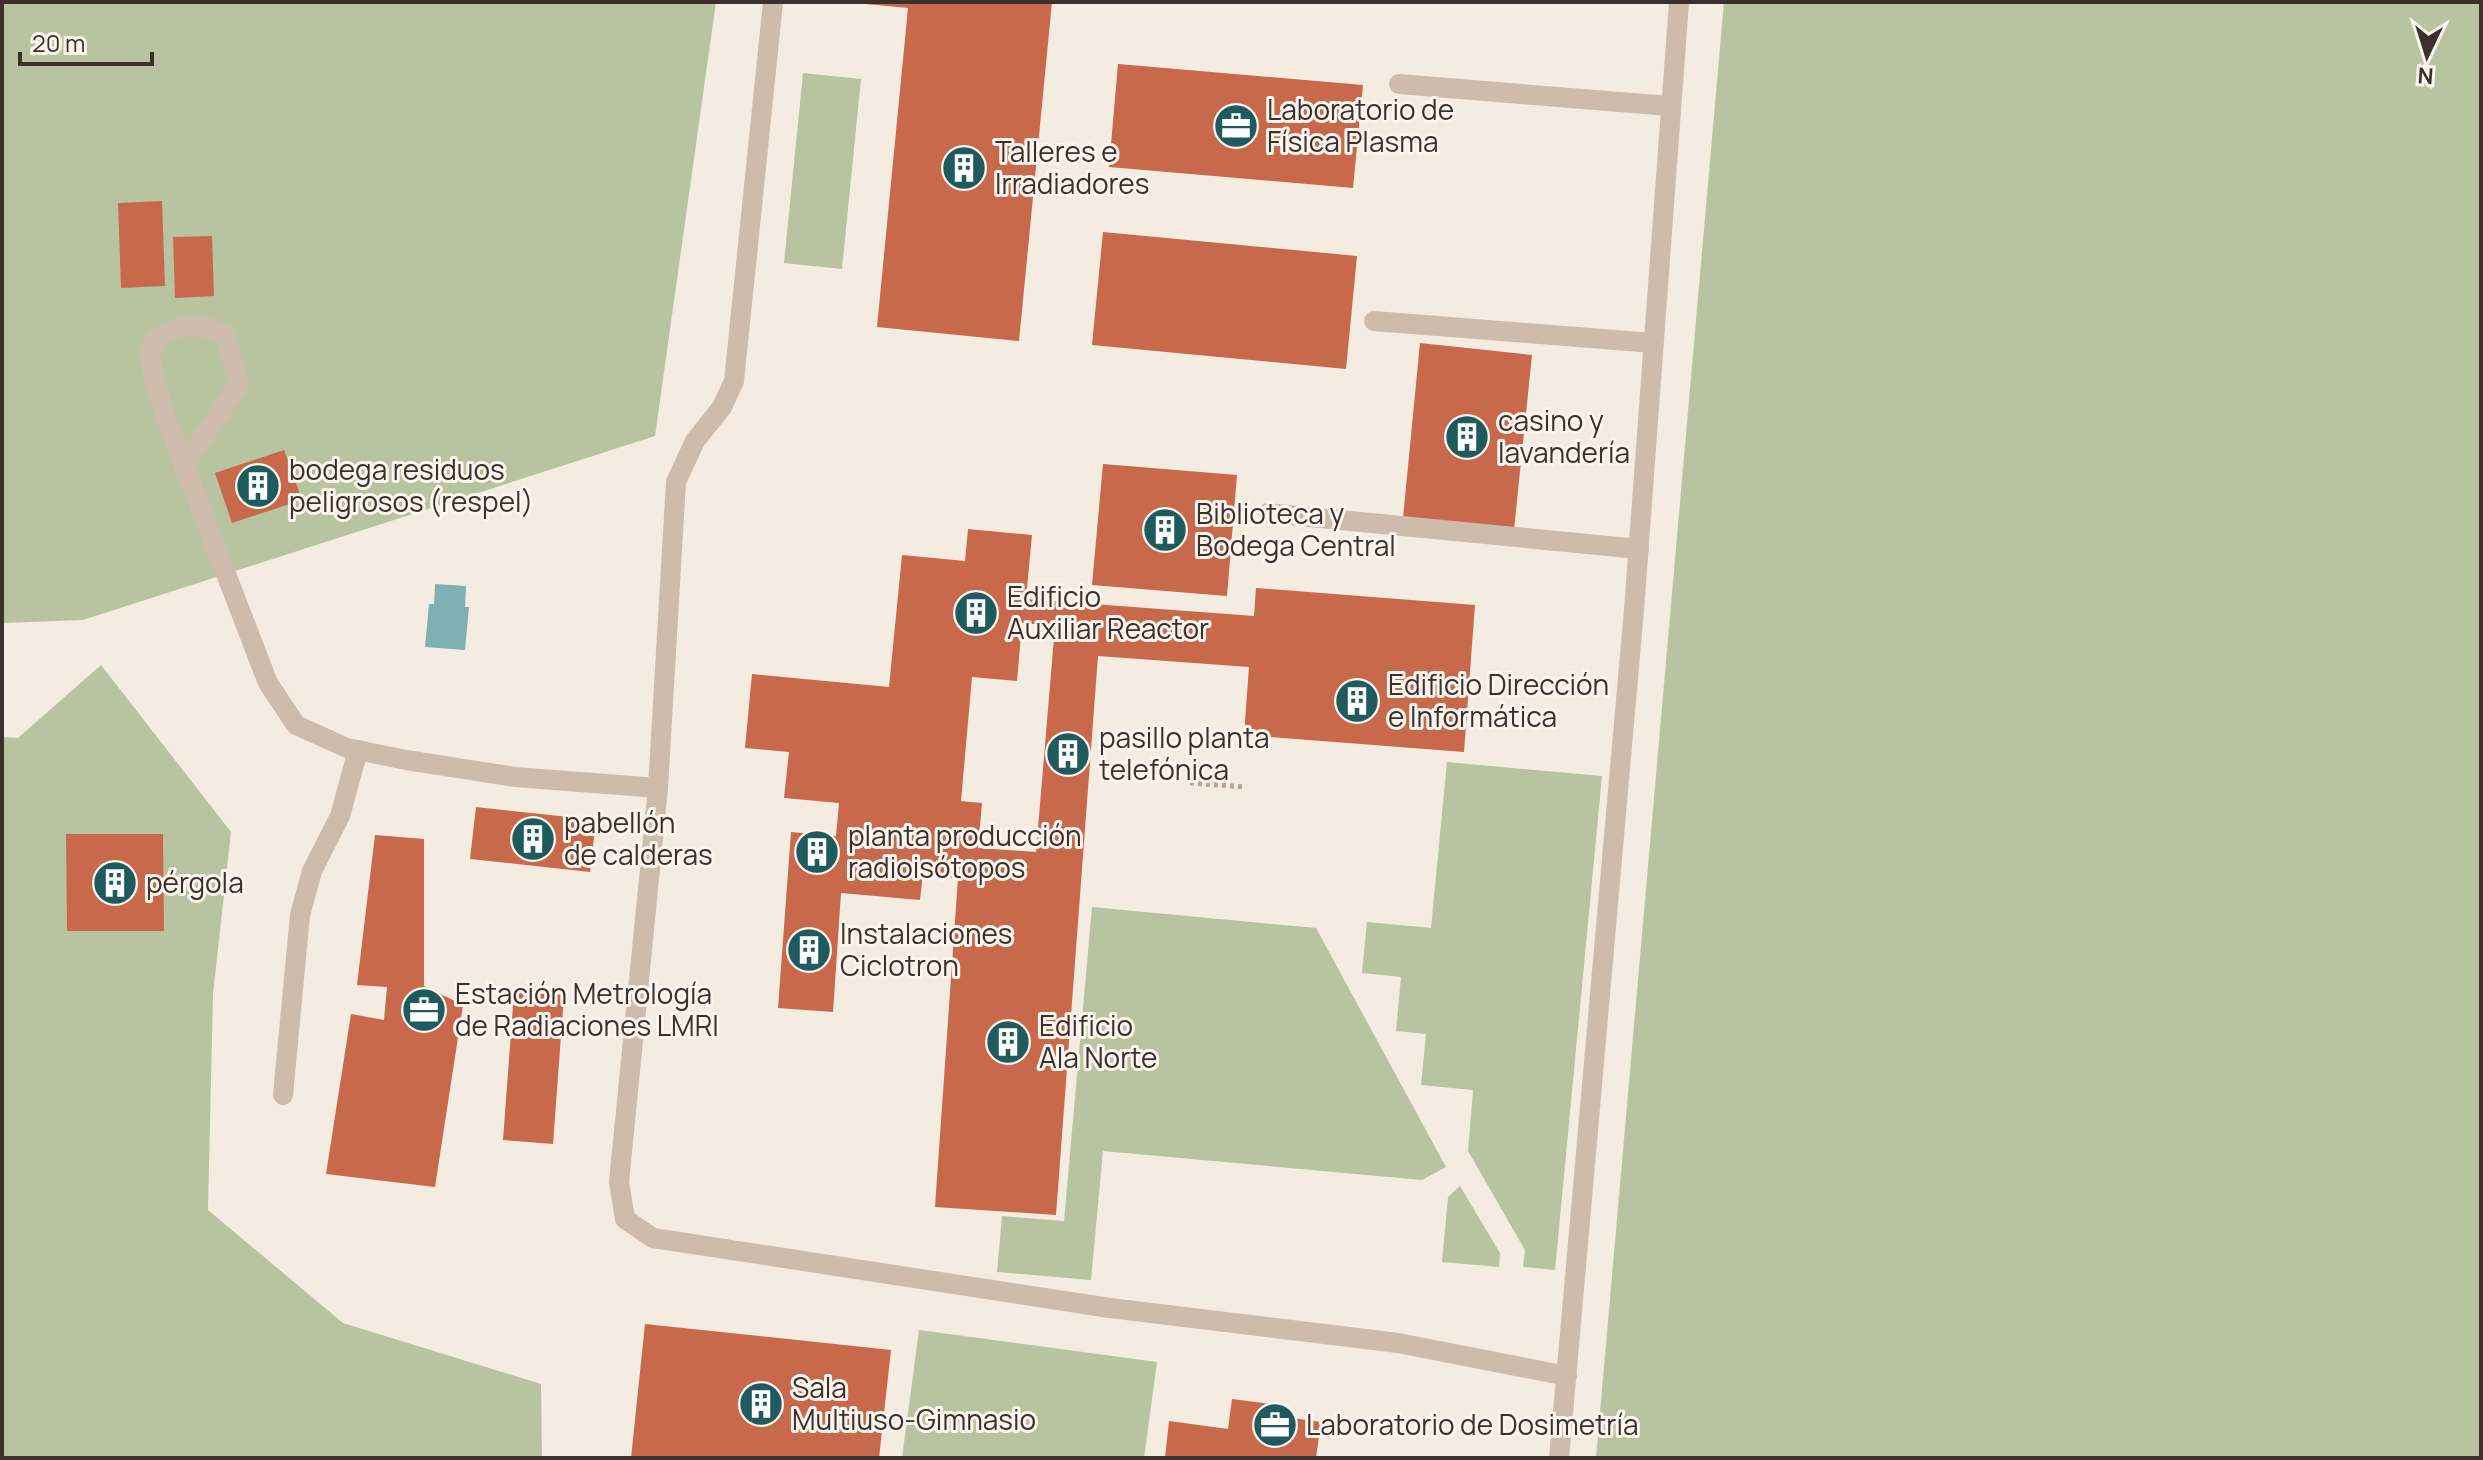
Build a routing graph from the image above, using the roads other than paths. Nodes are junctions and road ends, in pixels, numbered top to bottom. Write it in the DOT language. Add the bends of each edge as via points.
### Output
graph roads {
  1 [pos="773,2"];
  2 [pos="1679,2"];
  3 [pos="1399,84"];
  4 [pos="1669,106"];
  5 [pos="1374,321"];
  6 [pos="1653,343"];
  7 [pos="184,466"];
  8 [pos="1268,513"];
  9 [pos="1639,549"];
  10 [pos="358,750"];
  11 [pos="658,788"];
  12 [pos="283,1095"];
  13 [pos="1567,1376"];
  14 [pos="1559,1458"];
  1 -- 11 [label="lane" via="734,381 676,482"];
  2 -- 4 [label="lane"];
  3 -- 4 [label="lane"];
  4 -- 6 [label="lane"];
  5 -- 6 [label="lane"];
  6 -- 9 [label="lane"];
  7 -- 7 [label="lane" via="150,353 158,337 181,326 210,328 225,335 239,384"];
  7 -- 10 [label="lane" via="268,683 296,725"];
  8 -- 9 [label="lane"];
  9 -- 13 [label="lane"];
  10 -- 11 [label="lane" via="515,777"];
  10 -- 12 [label="lane" via="340,816 312,871 300,915"];
  11 -- 13 [label="lane" via="619,1182 625,1219 653,1238 1110,1308 1398,1343"];
  13 -- 14 [label="lane"];
}
